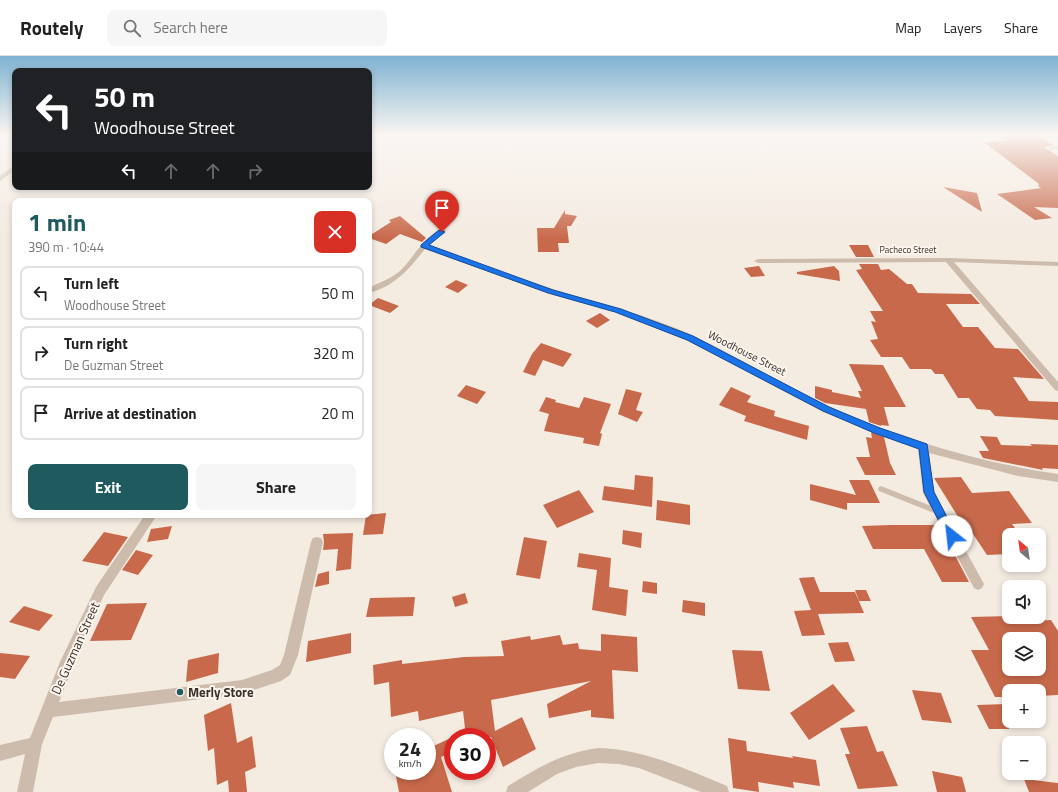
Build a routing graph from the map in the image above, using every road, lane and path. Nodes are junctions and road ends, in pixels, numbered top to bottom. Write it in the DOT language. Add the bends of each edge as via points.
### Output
graph roads {
  1 [pos="12,169"];
  2 [pos="0,179"];
  3 [pos="442,232"];
  4 [pos="424,246"];
  5 [pos="948,260"];
  6 [pos="758,261"];
  7 [pos="1058,264"];
  8 [pos="372,289"];
  9 [pos="1058,388"];
  10 [pos="923,447"];
  11 [pos="1058,478"];
  12 [pos="881,490"];
  13 [pos="939,512"];
  14 [pos="149,518"];
  15 [pos="317,542"];
  16 [pos="978,584"];
  17 [pos="48,710"];
  18 [pos="35,744"];
  19 [pos="0,754"];
  20 [pos="25,792"];
  21 [pos="514,792"];
  22 [pos="721,792"];
  1 -- 2 [label="street"];
  3 -- 4 [label="street"];
  4 -- 8 [label="street" via="400,274"];
  4 -- 10 [label="street, Woodhouse Street" via="551,291 618,310 690,338 826,409"];
  5 -- 6 [label="street, Pacheco Street"];
  5 -- 7 [label="street, Pacheco Street"];
  5 -- 9 [label="street"];
  10 -- 11 [label="street, Woodhouse Street" via="1018,472"];
  10 -- 13 [label="street" via="929,492"];
  12 -- 13 [label="lane"];
  13 -- 16 [label="street"];
  14 -- 17 [label="street, De Guzman Street" via="100,591"];
  15 -- 17 [label="street" via="291,655 285,670 276,676 242,686"];
  17 -- 18 [label="street, De Guzman Street"];
  18 -- 19 [label="street"];
  18 -- 20 [label="street, De Guzman Street"];
  21 -- 22 [label="street" via="553,768 598,754 621,755 642,760"];
}
